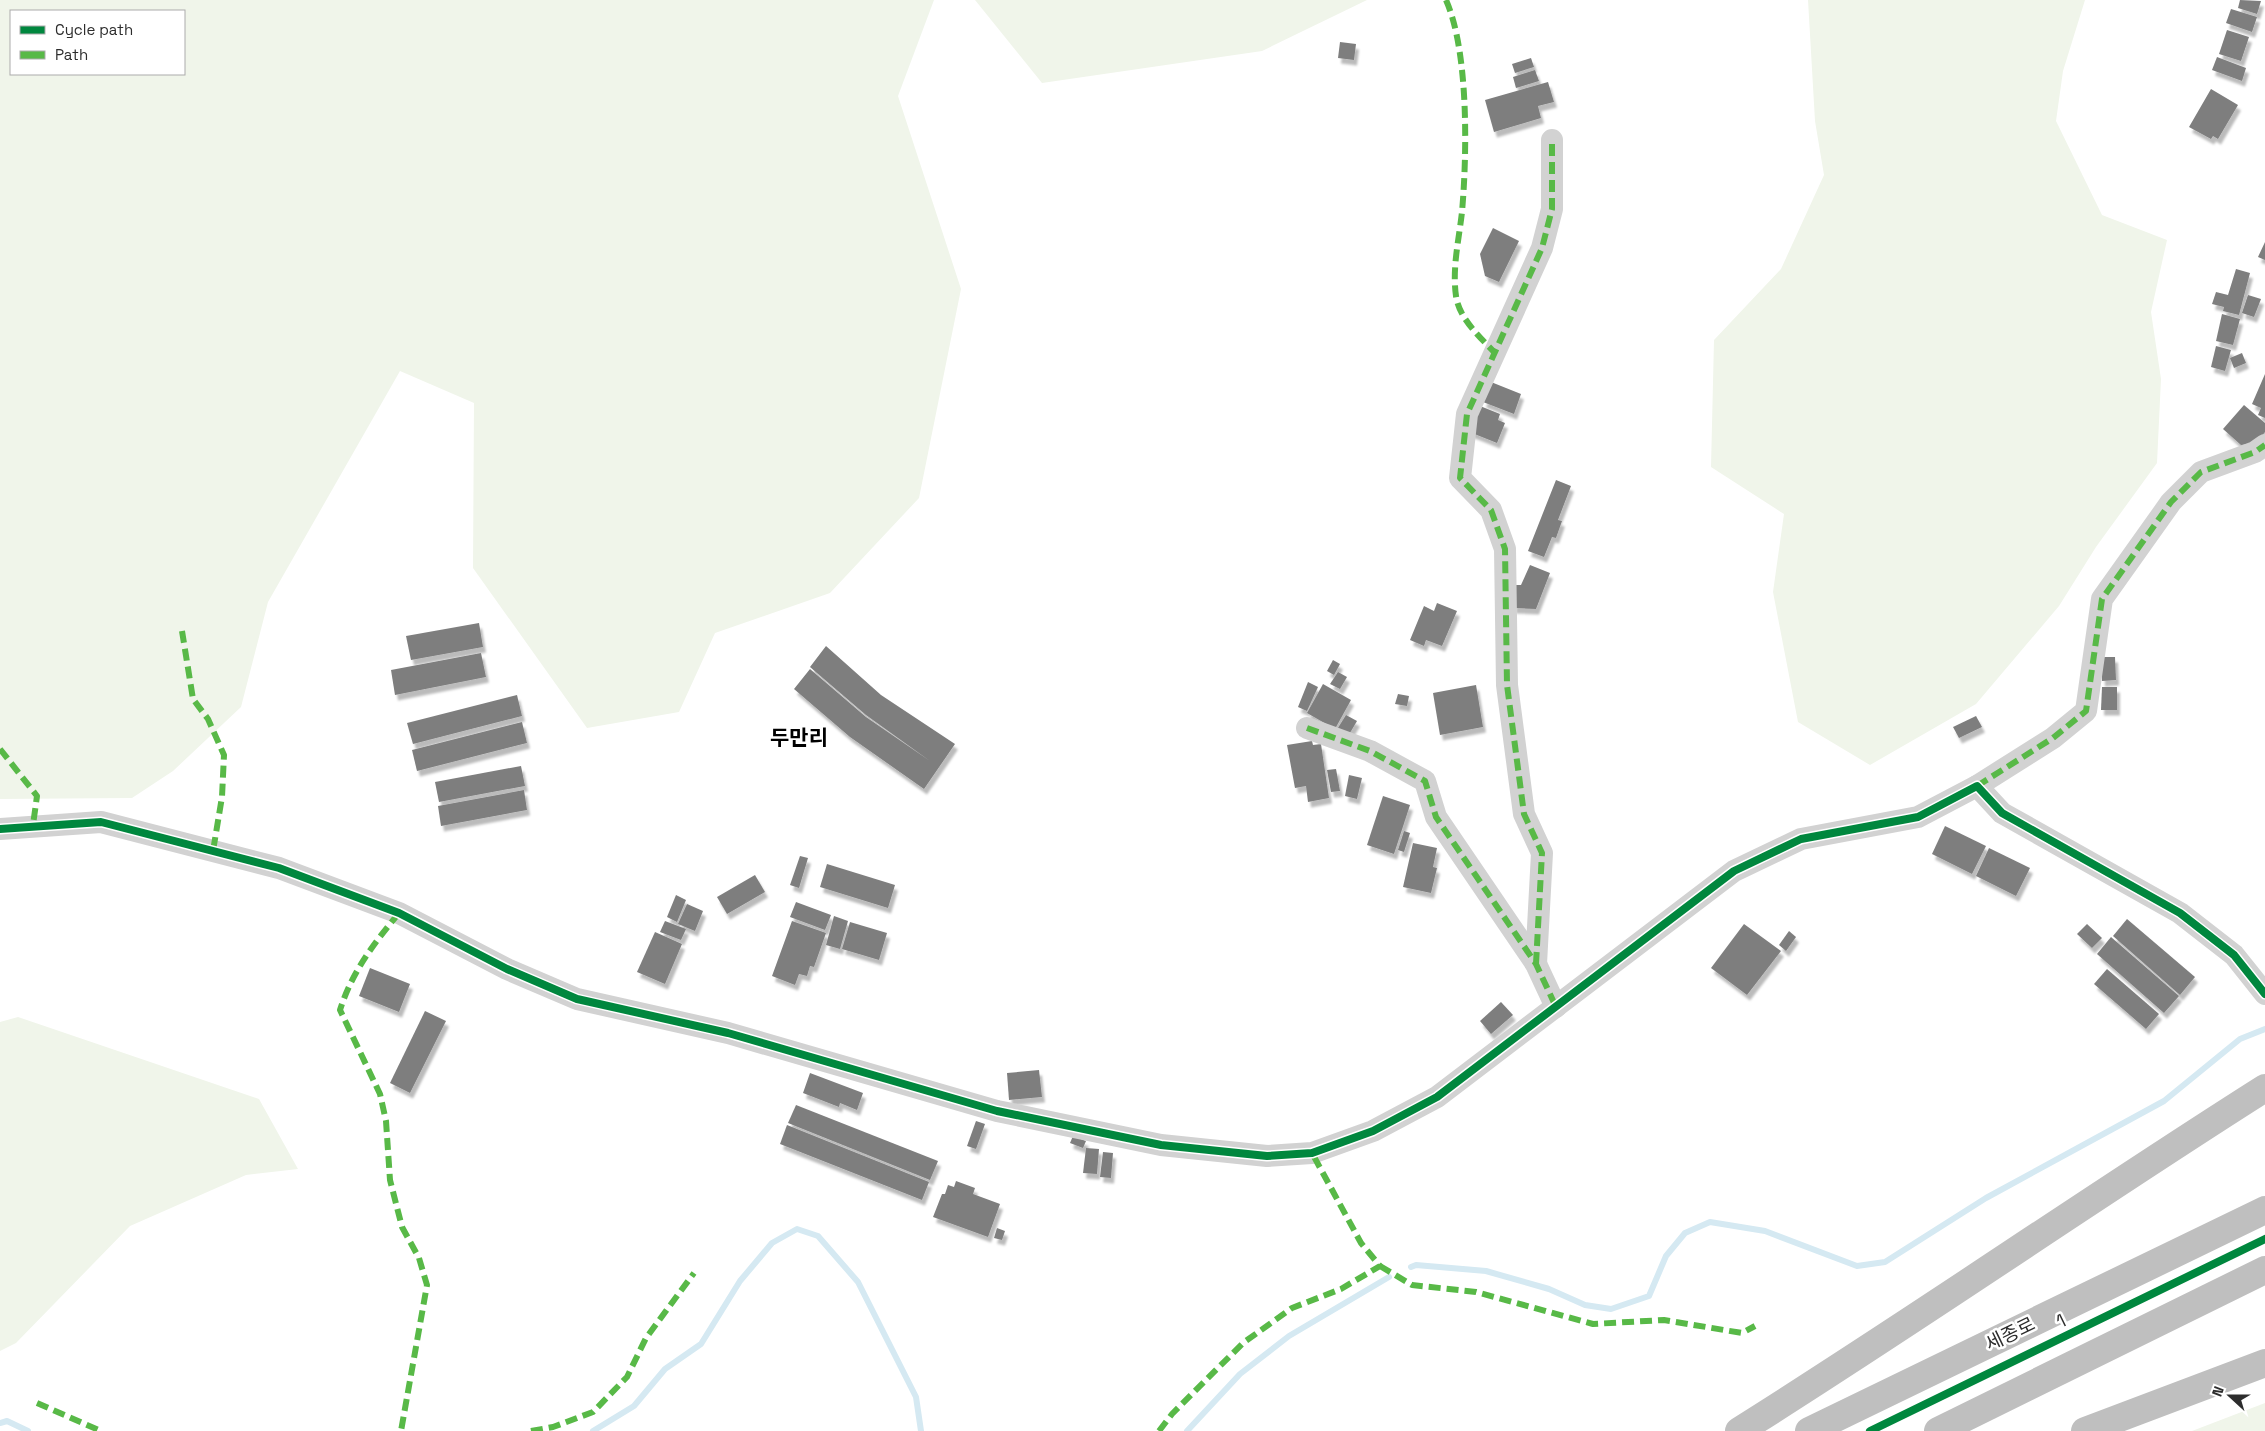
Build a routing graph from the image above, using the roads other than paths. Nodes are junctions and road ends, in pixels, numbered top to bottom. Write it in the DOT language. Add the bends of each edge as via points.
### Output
graph roads {
  1 [pos="1552,140"];
  2 [pos="2265,445"];
  3 [pos="1307,728"];
  4 [pos="1977,786"];
  5 [pos="0,829"];
  6 [pos="1536,964"];
  7 [pos="2265,994"];
  8 [pos="1556,1007"];
  9 [pos="2265,1088"];
  10 [pos="2265,1210"];
  11 [pos="2265,1270"];
  12 [pos="2265,1363"];
  13 [pos="1739,1431"];
  14 [pos="1809,1431"];
  15 [pos="1938,1431"];
  16 [pos="2085,1431"];
  1 -- 6 [label="street" via="1552,209 1542,248 1467,414 1460,478 1491,510 1504,549 1507,685 1524,814 1542,853"];
  2 -- 4 [label="street" via="2255,452 2201,472 2170,502 2102,599 2086,711 2053,738"];
  3 -- 6 [label="street" via="1370,751 1425,781 1436,816"];
  4 -- 7 [label="street" via="2002,813 2180,912 2234,955"];
  4 -- 8 [label="street" via="1918,817 1801,839 1730,873"];
  5 -- 8 [label="street" via="101,822 279,868 399,913 508,969 577,999 728,1033 997,1111 1161,1144 1267,1156 1312,1153 1373,1131 1437,1097"];
  6 -- 8 [label="street"];
  9 -- 13 [label="highway"];
  10 -- 14 [label="highway, 세종로"];
  11 -- 15 [label="highway"];
  12 -- 16 [label="highway"];
}
